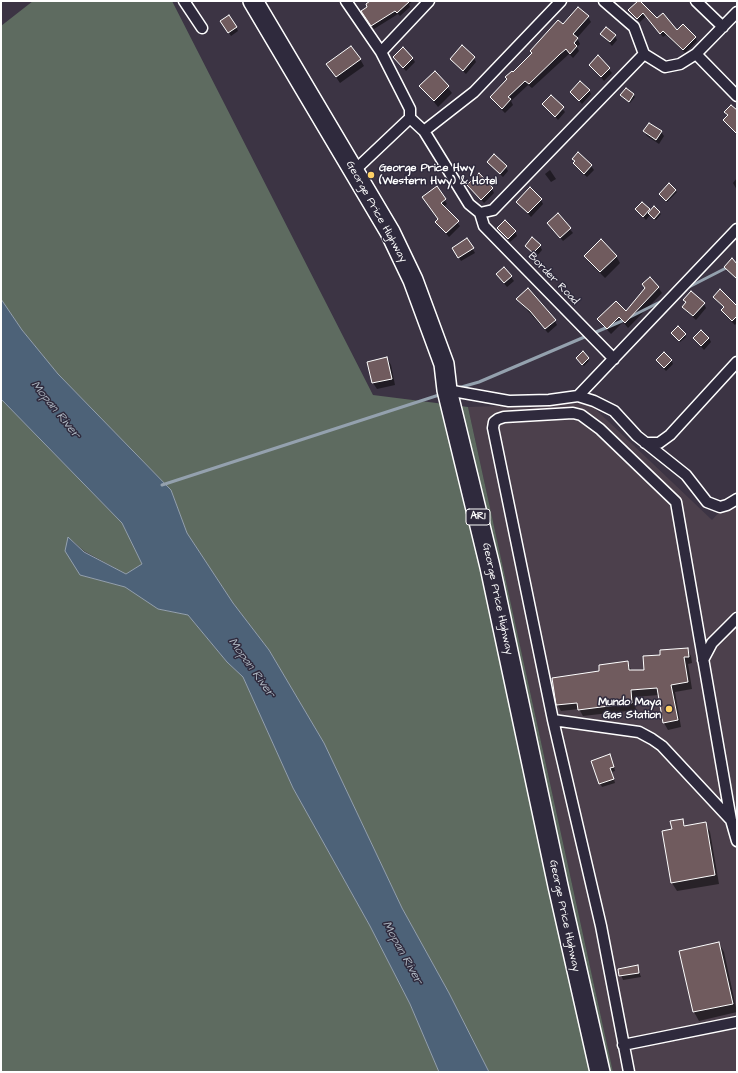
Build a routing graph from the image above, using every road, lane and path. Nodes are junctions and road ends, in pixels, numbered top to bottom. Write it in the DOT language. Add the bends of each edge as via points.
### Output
graph roads {
  1 [pos="184,1"];
  2 [pos="253,1"];
  3 [pos="346,1"];
  4 [pos="429,1"];
  5 [pos="561,1"];
  6 [pos="604,1"];
  7 [pos="696,1"];
  8 [pos="737,12"];
  9 [pos="722,27"];
  10 [pos="202,28"];
  11 [pos="381,52"];
  12 [pos="644,54"];
  13 [pos="696,54"];
  14 [pos="737,96"];
  15 [pos="410,118"];
  16 [pos="424,131"];
  17 [pos="354,171"];
  18 [pos="480,212"];
  19 [pos="737,229"];
  20 [pos="614,359"];
  21 [pos="737,362"];
  22 [pos="447,390"];
  23 [pos="578,396"];
  24 [pos="646,443"];
  25 [pos="737,499"];
  26 [pos="737,618"];
  27 [pos="703,660"];
  28 [pos="553,720"];
  29 [pos="731,820"];
  30 [pos="737,842"];
  31 [pos="737,1022"];
  32 [pos="623,1045"];
  33 [pos="600,1072"];
  34 [pos="630,1072"];
  1 -- 10 [label="street"];
  2 -- 17 [label="highway, George Price Highway / AR1"];
  3 -- 11 [label="street"];
  4 -- 11 [label="street"];
  5 -- 16 [label="street" via="474,92"];
  6 -- 12 [label="street" via="634,27"];
  7 -- 9 [label="street"];
  8 -- 9 [label="street"];
  9 -- 13 [label="street"];
  11 -- 15 [label="street" via="410,109"];
  12 -- 13 [label="street" via="665,67 680,64"];
  12 -- 18 [label="street" via="493,210"];
  13 -- 14 [label="street"];
  15 -- 16 [label="street"];
  15 -- 17 [label="street"];
  16 -- 18 [label="street" via="469,204"];
  17 -- 22 [label="highway, George Price Highway / AR1" via="390,232 413,280 444,364"];
  18 -- 20 [label="street, Border Road" via="484,226"];
  19 -- 20 [label="street"];
  20 -- 23 [label="street"];
  21 -- 24 [label="street" via="670,435 659,443"];
  22 -- 23 [label="street" via="509,401"];
  22 -- 33 [label="highway, George Price Highway / AR1" via="490,567"];
  23 -- 24 [label="street" via="614,411"];
  24 -- 25 [label="street" via="679,468 707,502 720,507 727,506"];
  26 -- 27 [label="street" via="712,643"];
  27 -- 28 [label="street" via="676,502 600,429 581,416 573,413 498,419 494,422 493,428"];
  27 -- 29 [label="street"];
  28 -- 29 [label="street" via="626,729 652,739 720,805"];
  28 -- 32 [label="street" via="601,926"];
  29 -- 30 [label="street"];
  31 -- 32 [label="street"];
  32 -- 34 [label="street"];
}
